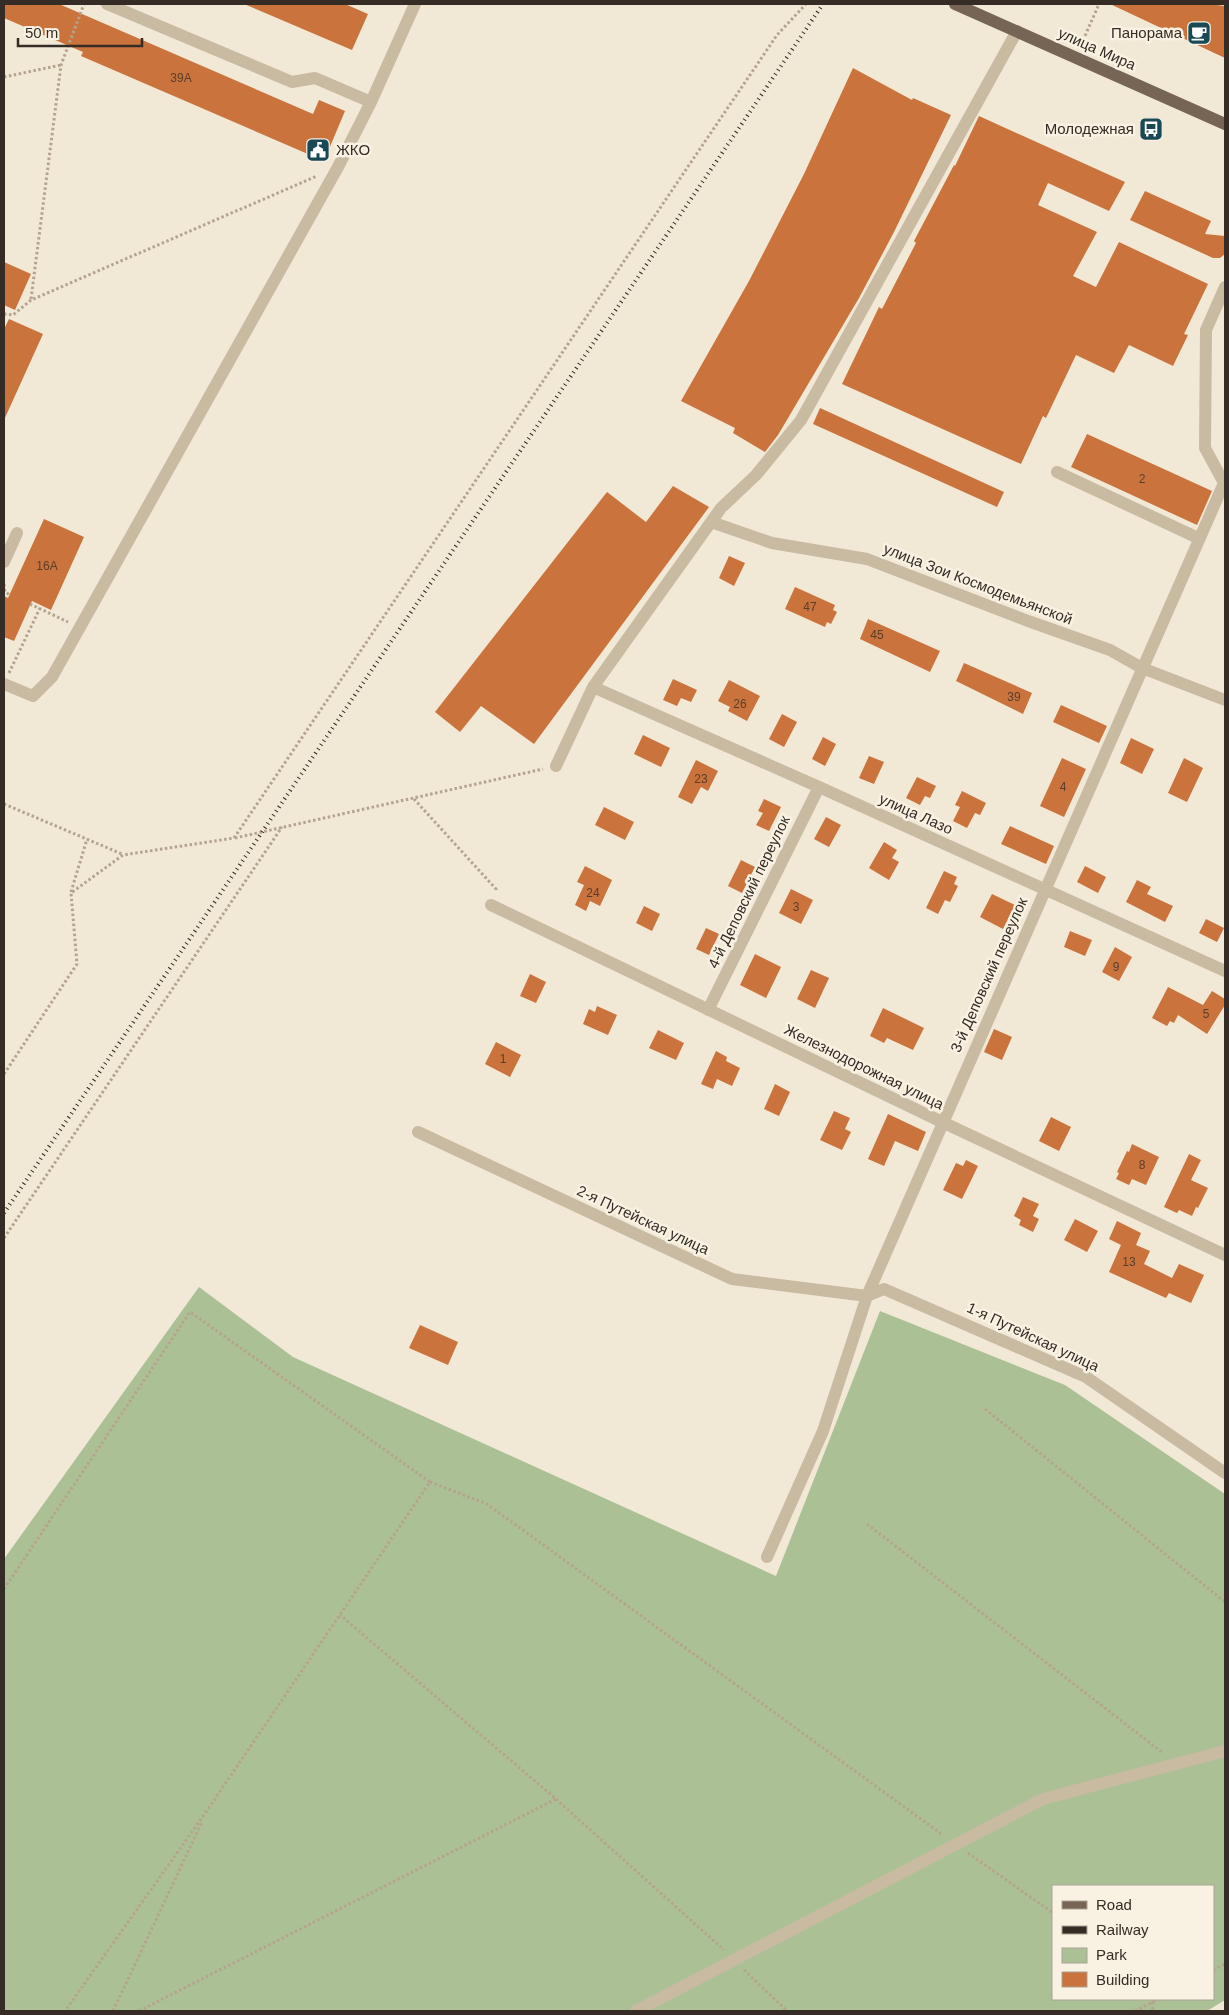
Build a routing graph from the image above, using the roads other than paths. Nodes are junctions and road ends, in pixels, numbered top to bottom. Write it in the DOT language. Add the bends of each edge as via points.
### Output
graph roads {
  1 [pos="107,4"];
  2 [pos="415,4"];
  3 [pos="956,4"];
  4 [pos="1017,31"];
  5 [pos="371,102"];
  6 [pos="1225,124"];
  7 [pos="1225,287"];
  8 [pos="1057,472"];
  9 [pos="711,522"];
  10 [pos="17,533"];
  11 [pos="1198,538"];
  12 [pos="4,562"];
  13 [pos="1142,668"];
  14 [pos="4,684"];
  15 [pos="593,687"];
  16 [pos="1225,700"];
  17 [pos="556,766"];
  18 [pos="819,787"];
  19 [pos="1044,890"];
  20 [pos="491,905"];
  21 [pos="1225,971"];
  22 [pos="708,1010"];
  23 [pos="942,1122"];
  24 [pos="418,1132"];
  25 [pos="1225,1255"];
  26 [pos="867,1296"];
  27 [pos="1225,1473"];
  28 [pos="766,1557"];
  29 [pos="1225,1750"];
  30 [pos="636,2011"];
  1 -- 5 [label="street" via="292,82 315,78"];
  2 -- 5 [label="street"];
  3 -- 4 [label="main road, улица Мира"];
  4 -- 6 [label="main road, улица Мира"];
  4 -- 9 [label="street" via="802,420"];
  5 -- 14 [label="street" via="52,677 33,696"];
  7 -- 11 [label="street, 3-й Деповский переулок" via="1206,330 1205,448 1224,482"];
  8 -- 11 [label="street"];
  9 -- 13 [label="street, улица Зои Космодемьянской" via="772,543 867,559 1110,650"];
  9 -- 15 [label="street"];
  10 -- 12 [label="street"];
  11 -- 13 [label="street, 3-й Деповский переулок"];
  13 -- 16 [label="street, улица Зои Космодемьянской"];
  13 -- 19 [label="street, 3-й Деповский переулок"];
  15 -- 17 [label="street"];
  15 -- 18 [label="street, улица Лазо"];
  18 -- 19 [label="street, улица Лазо"];
  18 -- 22 [label="street, 4-й Деповский переулок"];
  19 -- 21 [label="street, улица Лазо"];
  19 -- 23 [label="street, 3-й Деповский переулок"];
  20 -- 22 [label="street, Железнодорожная улица"];
  22 -- 23 [label="street, Железнодорожная улица"];
  23 -- 25 [label="street, Железнодорожная улица"];
  23 -- 26 [label="street, 3-й Деповский переулок"];
  24 -- 26 [label="street, 2-я Путейская улица" via="732,1279"];
  26 -- 27 [label="street, 1-я Путейская улица" via="884,1289 1086,1377"];
  26 -- 28 [label="street, 3-й Деповский переулок" via="823,1431"];
  29 -- 30 [label="street" via="1043,1799"];
}
